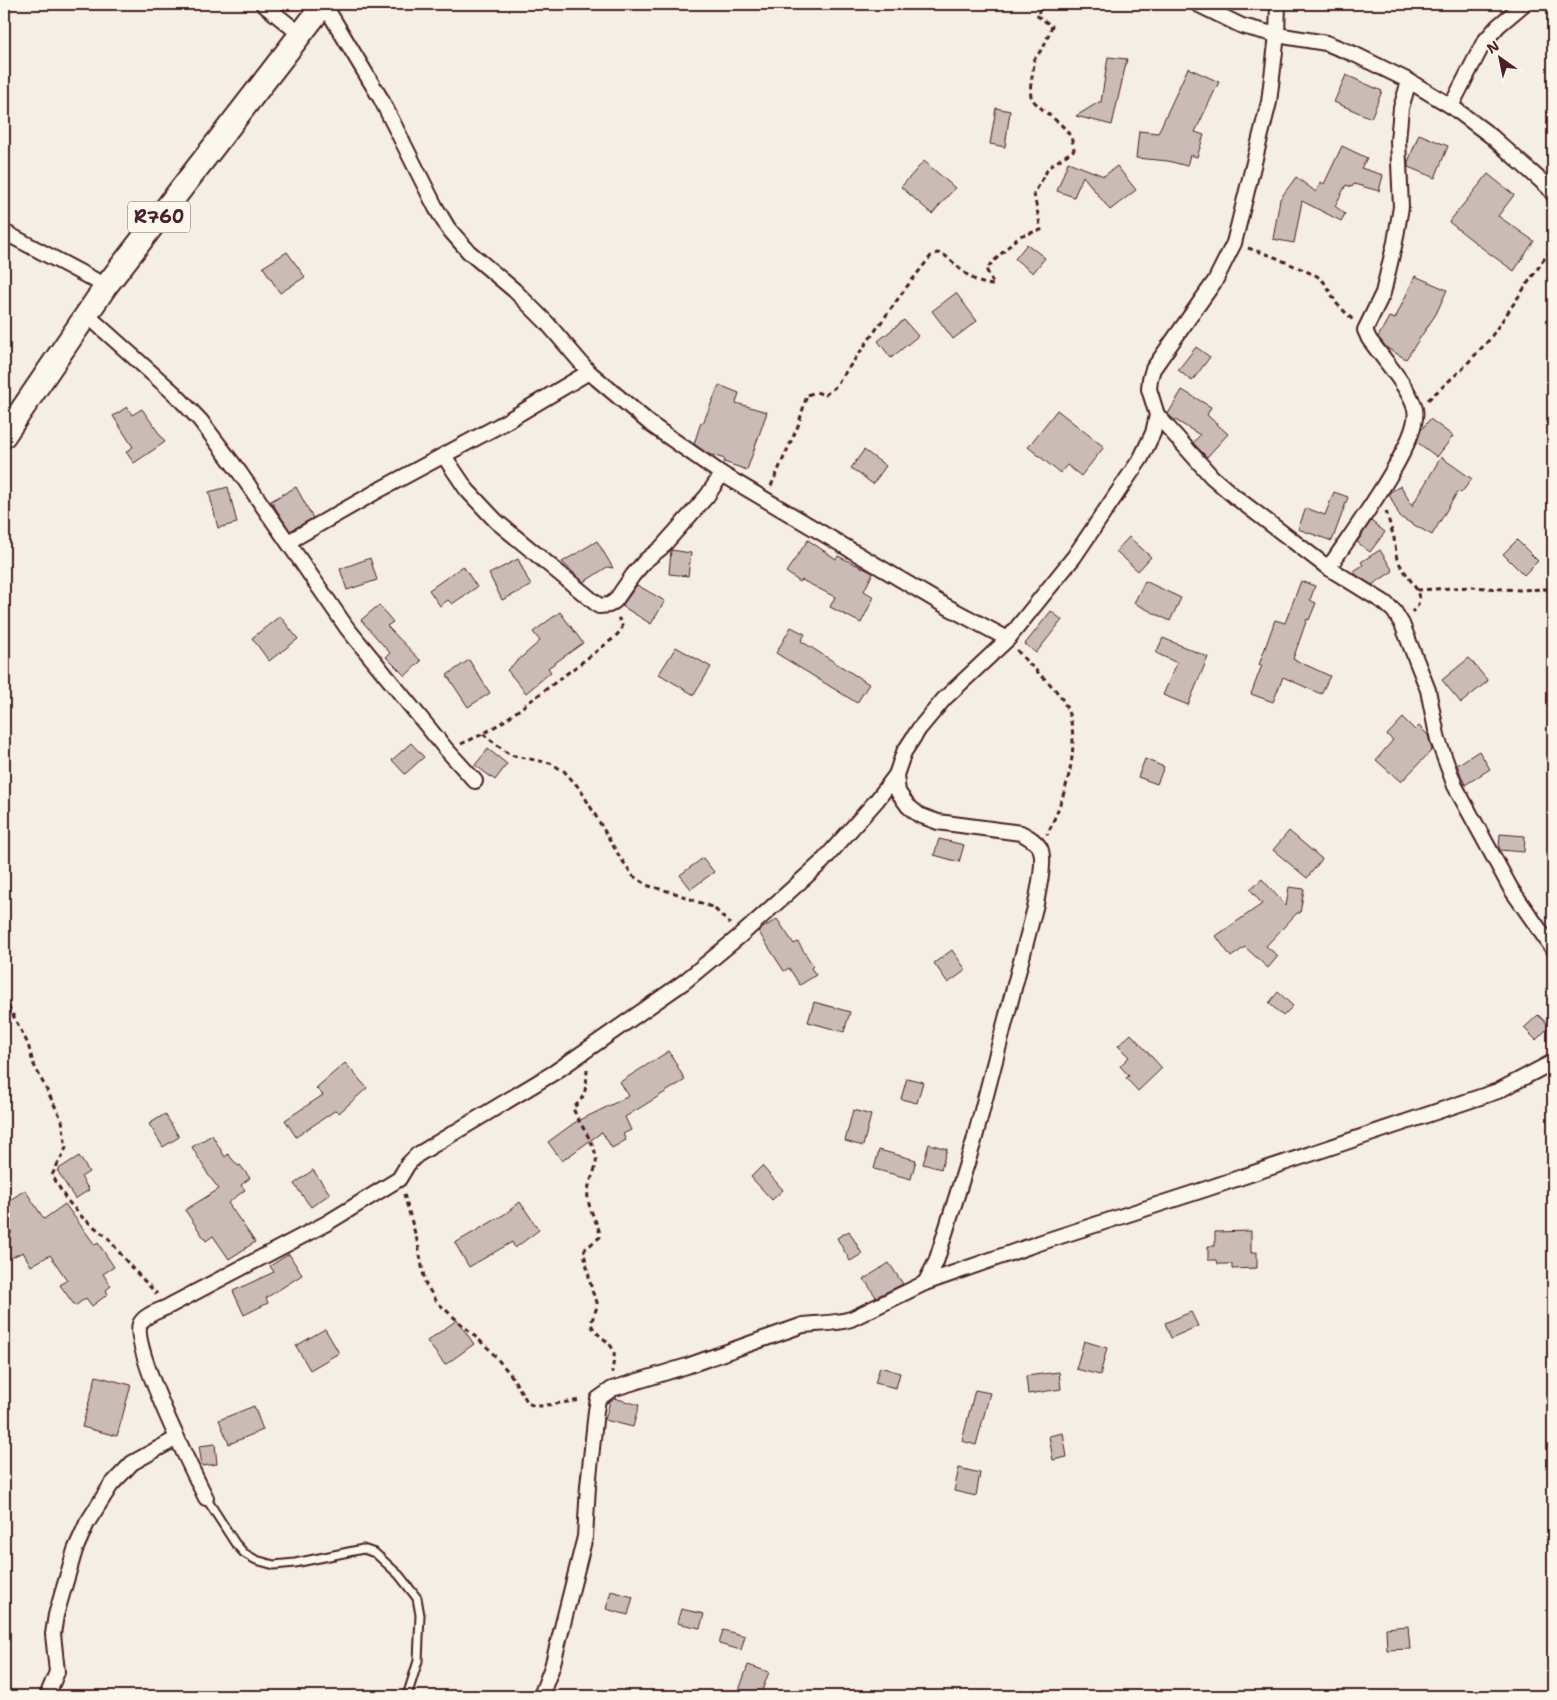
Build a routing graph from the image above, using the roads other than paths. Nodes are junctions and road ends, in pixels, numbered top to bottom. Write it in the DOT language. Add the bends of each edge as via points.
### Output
graph roads {
  1 [pos="263,4"];
  2 [pos="324,4"];
  3 [pos="1197,4"];
  4 [pos="1278,4"];
  5 [pos="1524,4"];
  6 [pos="300,34"];
  7 [pos="1277,36"];
  8 [pos="1409,81"];
  9 [pos="1452,106"];
  10 [pos="1553,194"];
  11 [pos="4,232"];
  12 [pos="106,286"];
  13 [pos="86,315"];
  14 [pos="589,372"];
  15 [pos="1157,415"];
  16 [pos="4,436"];
  17 [pos="444,456"];
  18 [pos="722,474"];
  19 [pos="288,542"];
  20 [pos="1328,567"];
  21 [pos="1008,639"];
  22 [pos="896,775"];
  23 [pos="475,781"];
  24 [pos="1553,949"];
  25 [pos="1553,1062"];
  26 [pos="925,1283"];
  27 [pos="176,1438"];
  28 [pos="206,1498"];
  29 [pos="47,1696"];
  30 [pos="407,1696"];
  31 [pos="541,1696"];
  1 -- 6 [label="street"];
  2 -- 6 [label="main road, R760"];
  2 -- 14 [label="street" via="381,99 448,228 470,252 521,296"];
  3 -- 7 [label="street" via="1242,26"];
  4 -- 7 [label="street"];
  5 -- 9 [label="street" via="1484,42"];
  6 -- 12 [label="main road, R760"];
  7 -- 8 [label="street" via="1326,43"];
  7 -- 15 [label="street" via="1270,102 1234,243 1215,281 1153,369 1149,389"];
  8 -- 9 [label="street"];
  8 -- 20 [label="street" via="1401,108 1398,141 1401,207 1395,242 1383,293 1365,330 1368,339 1406,391 1416,412 1415,421 1403,452 1381,490"];
  9 -- 10 [label="street" via="1491,136"];
  11 -- 12 [label="street"];
  12 -- 13 [label="main road, R760"];
  13 -- 16 [label="main road, R760"];
  13 -- 19 [label="street" via="200,420"];
  14 -- 17 [label="street"];
  14 -- 18 [label="street" via="653,426"];
  15 -- 20 [label="street" via="1212,478"];
  15 -- 21 [label="street" via="1153,434 1141,458 1074,557"];
  17 -- 18 [label="street" via="467,490 496,521 599,606 609,605 621,594 633,574 661,548"];
  17 -- 19 [label="street"];
  18 -- 21 [label="street" via="944,605"];
  19 -- 23 [label="street" via="347,628"];
  20 -- 24 [label="street" via="1385,602 1402,624 1428,690 1438,740 1455,786 1511,889"];
  21 -- 22 [label="street" via="944,699 919,729 904,752"];
  22 -- 26 [label="street" via="898,792 920,815 938,822 1021,833 1040,849 1042,864 1036,904 974,1141 936,1262"];
  22 -- 27 [label="street" via="822,862 684,982 555,1072 417,1155 399,1180 327,1223 146,1316 139,1329 140,1341"];
  25 -- 26 [label="street" via="1498,1091"];
  26 -- 31 [label="street" via="851,1319 803,1325 612,1389 598,1398 586,1537 552,1667"];
  27 -- 28 [label="street"];
  27 -- 29 [label="street" via="132,1463 111,1485 87,1524 75,1550 56,1615 53,1634 57,1672"];
  28 -- 30 [label="lane" via="235,1543 256,1560 274,1565 295,1563 363,1549 375,1553 399,1575 417,1598 420,1616 418,1661"];
}
